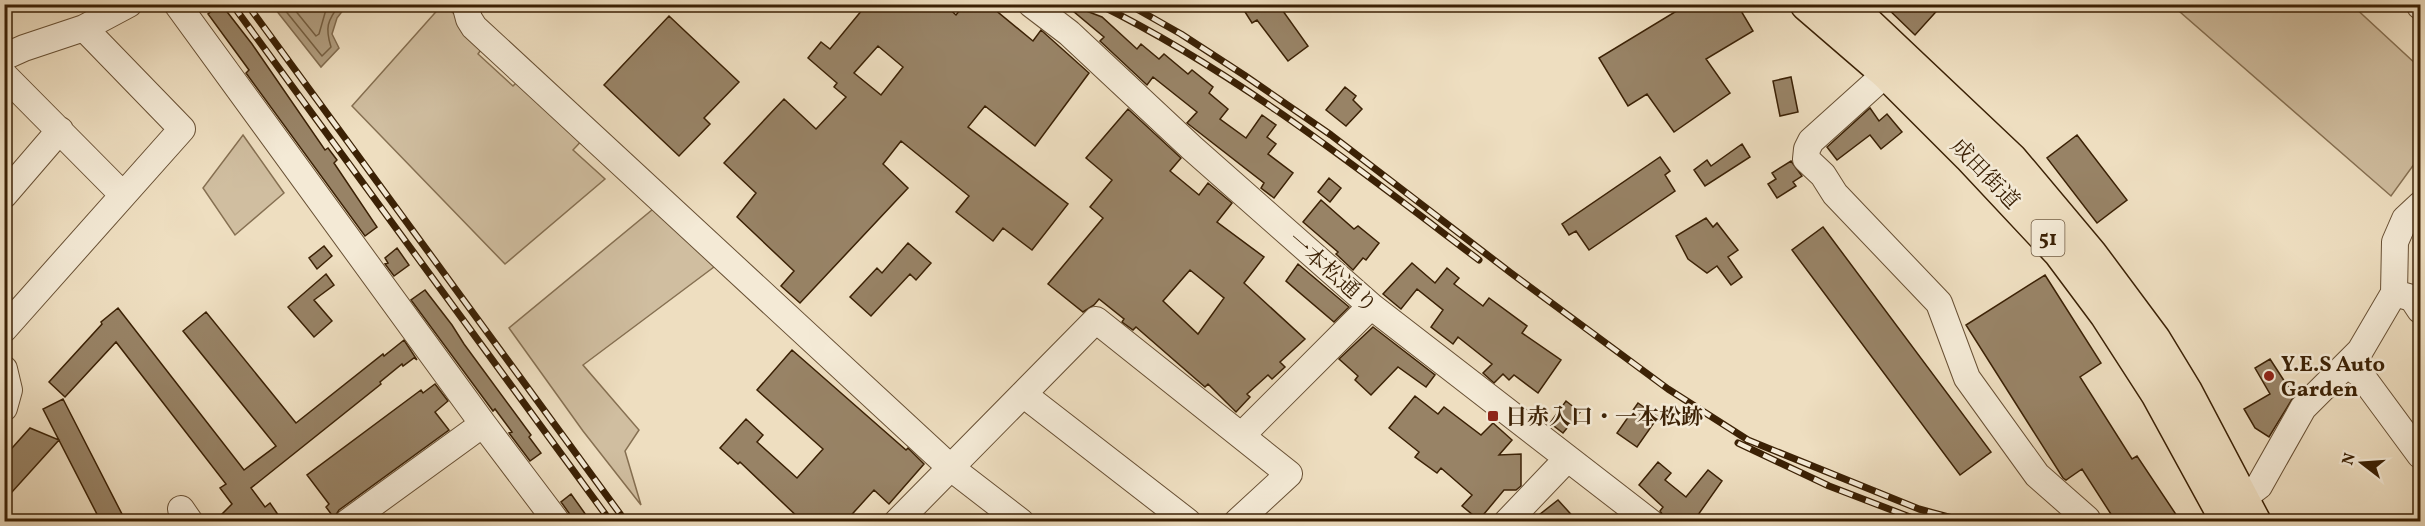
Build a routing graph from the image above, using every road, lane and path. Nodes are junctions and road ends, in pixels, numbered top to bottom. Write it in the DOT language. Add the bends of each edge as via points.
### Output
graph roads {
  1 [pos="129,4"];
  2 [pos="177,4"];
  3 [pos="465,4"];
  4 [pos="1031,4"];
  5 [pos="1807,4"];
  6 [pos="1846,4"];
  7 [pos="84,28"];
  8 [pos="4,57"];
  9 [pos="1896,65"];
  10 [pos="4,75"];
  11 [pos="60,130"];
  12 [pos="4,195"];
  13 [pos="123,195"];
  14 [pos="2421,205"];
  15 [pos="2394,293"];
  16 [pos="1371,306"];
  17 [pos="2421,310"];
  18 [pos="4,329"];
  19 [pos="2348,365"];
  20 [pos="4,369"];
  21 [pos="1023,394"];
  22 [pos="4,408"];
  23 [pos="483,424"];
  24 [pos="1242,435"];
  25 [pos="2421,455"];
  26 [pos="1567,459"];
  27 [pos="951,468"];
  28 [pos="2241,514"];
  29 [pos="2087,519"];
  30 [pos="348,522"];
  31 [pos="557,522"];
  32 [pos="897,522"];
  33 [pos="1021,522"];
  34 [pos="1188,522"];
  35 [pos="1237,522"];
  36 [pos="1507,522"];
  37 [pos="1650,522"];
  1 -- 7 [label="street"];
  2 -- 23 [label="street"];
  3 -- 27 [label="street" via="474,27"];
  4 -- 16 [label="street, 一本松通り" via="1069,33"];
  5 -- 9 [label="highway, 成田街道 / 51"];
  6 -- 9 [label="highway, 成田街道 / 51"];
  7 -- 8 [label="street"];
  7 -- 13 [label="street" via="182,129"];
  9 -- 28 [label="highway, 成田街道 / 51" via="1970,156 2060,252"];
  9 -- 29 [label="street" via="1811,141 1806,159 1823,175 1834,194 1939,303 1967,378 2037,476"];
  10 -- 11 [label="street"];
  11 -- 12 [label="street"];
  11 -- 13 [label="street"];
  13 -- 18 [label="street"];
  14 -- 15 [label="street" via="2405,219 2395,242"];
  15 -- 17 [label="street" via="2412,298"];
  15 -- 19 [label="street"];
  16 -- 24 [label="street"];
  16 -- 26 [label="street, 一本松通り"];
  19 -- 25 [label="street" via="2361,375"];
  19 -- 28 [label="street" via="2302,408"];
  20 -- 22 [label="street" via="9,390"];
  21 -- 24 [label="street" via="1096,320"];
  21 -- 27 [label="street"];
  21 -- 34 [label="street"];
  23 -- 30 [label="street"];
  23 -- 31 [label="street"];
  24 -- 35 [label="street" via="1289,474"];
  26 -- 36 [label="street"];
  26 -- 37 [label="street, 一本松通り"];
  27 -- 32 [label="street"];
  27 -- 33 [label="street"];
}
